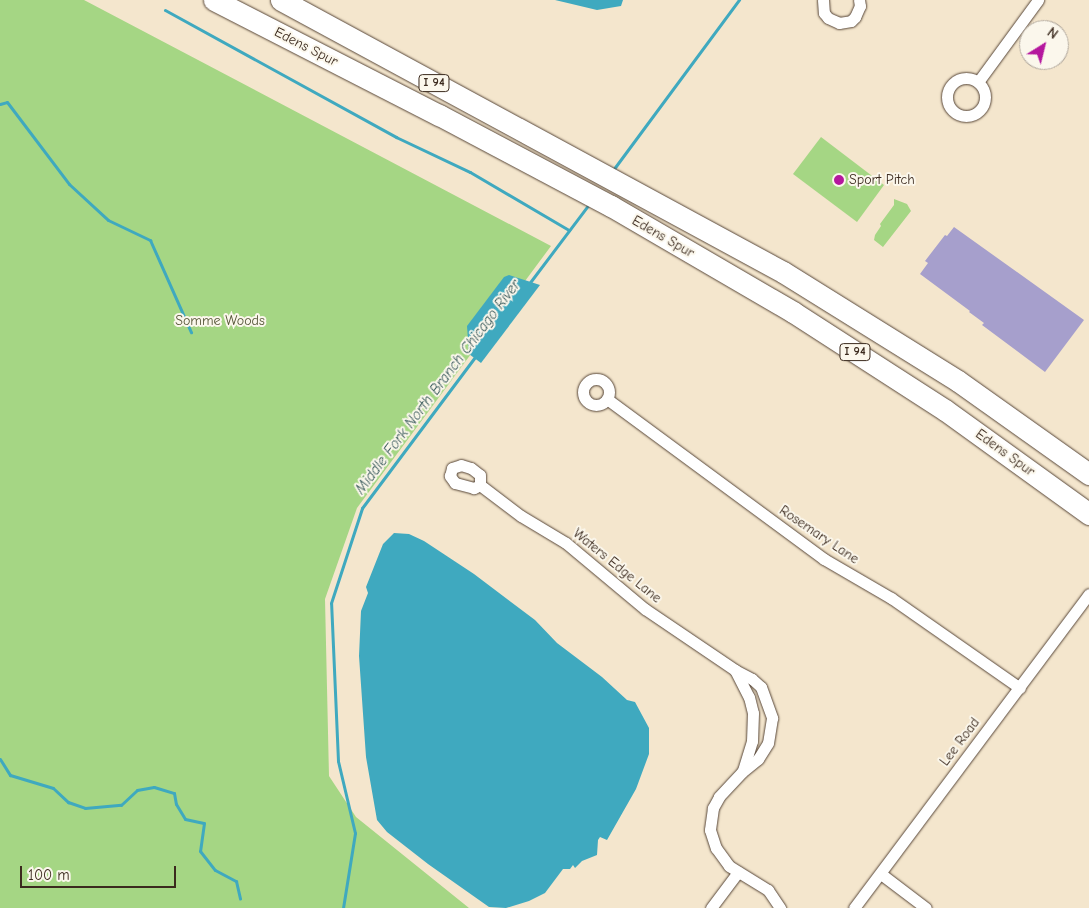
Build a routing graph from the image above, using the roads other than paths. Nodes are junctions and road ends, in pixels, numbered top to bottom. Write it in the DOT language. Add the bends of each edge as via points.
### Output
graph roads {
  1 [pos="214,0"];
  2 [pos="281,0"];
  3 [pos="823,0"];
  4 [pos="859,0"];
  5 [pos="1038,0"];
  6 [pos="978,82"];
  7 [pos="607,400"];
  8 [pos="1089,474"];
  9 [pos="480,485"];
  10 [pos="1089,514"];
  11 [pos="1089,594"];
  12 [pos="735,670"];
  13 [pos="1020,688"];
  14 [pos="742,772"];
  15 [pos="738,872"];
  16 [pos="880,874"];
  17 [pos="776,905"];
  18 [pos="711,908"];
  19 [pos="854,908"];
  20 [pos="926,908"];
  1 -- 10 [label="highway, Edens Spur / I 94" via="611,206 793,312 945,410"];
  2 -- 8 [label="highway, Edens Spur / I 94" via="783,272 958,381"];
  3 -- 4 [label="street" via="824,13 839,24 856,17"];
  5 -- 6 [label="street"];
  7 -- 13 [label="street, Rosemary Lane" via="824,559 891,598"];
  9 -- 12 [label="street, Waters Edge Lane" via="521,516 566,543 645,609"];
  11 -- 13 [label="street, Lee Road"];
  12 -- 14 [label="street, Waters Edge Lane" via="753,713 752,741"];
  12 -- 14 [label="street, Waters Edge Lane" via="752,678 761,687 772,718 763,753"];
  13 -- 16 [label="street, Lee Road"];
  14 -- 15 [label="street, Waters Edge Lane" via="713,808 710,830 722,856"];
  15 -- 17 [label="street, Waters Edge Lane" via="760,884"];
  15 -- 18 [label="street"];
  16 -- 19 [label="street, Lee Road"];
  16 -- 20 [label="street"];
}
